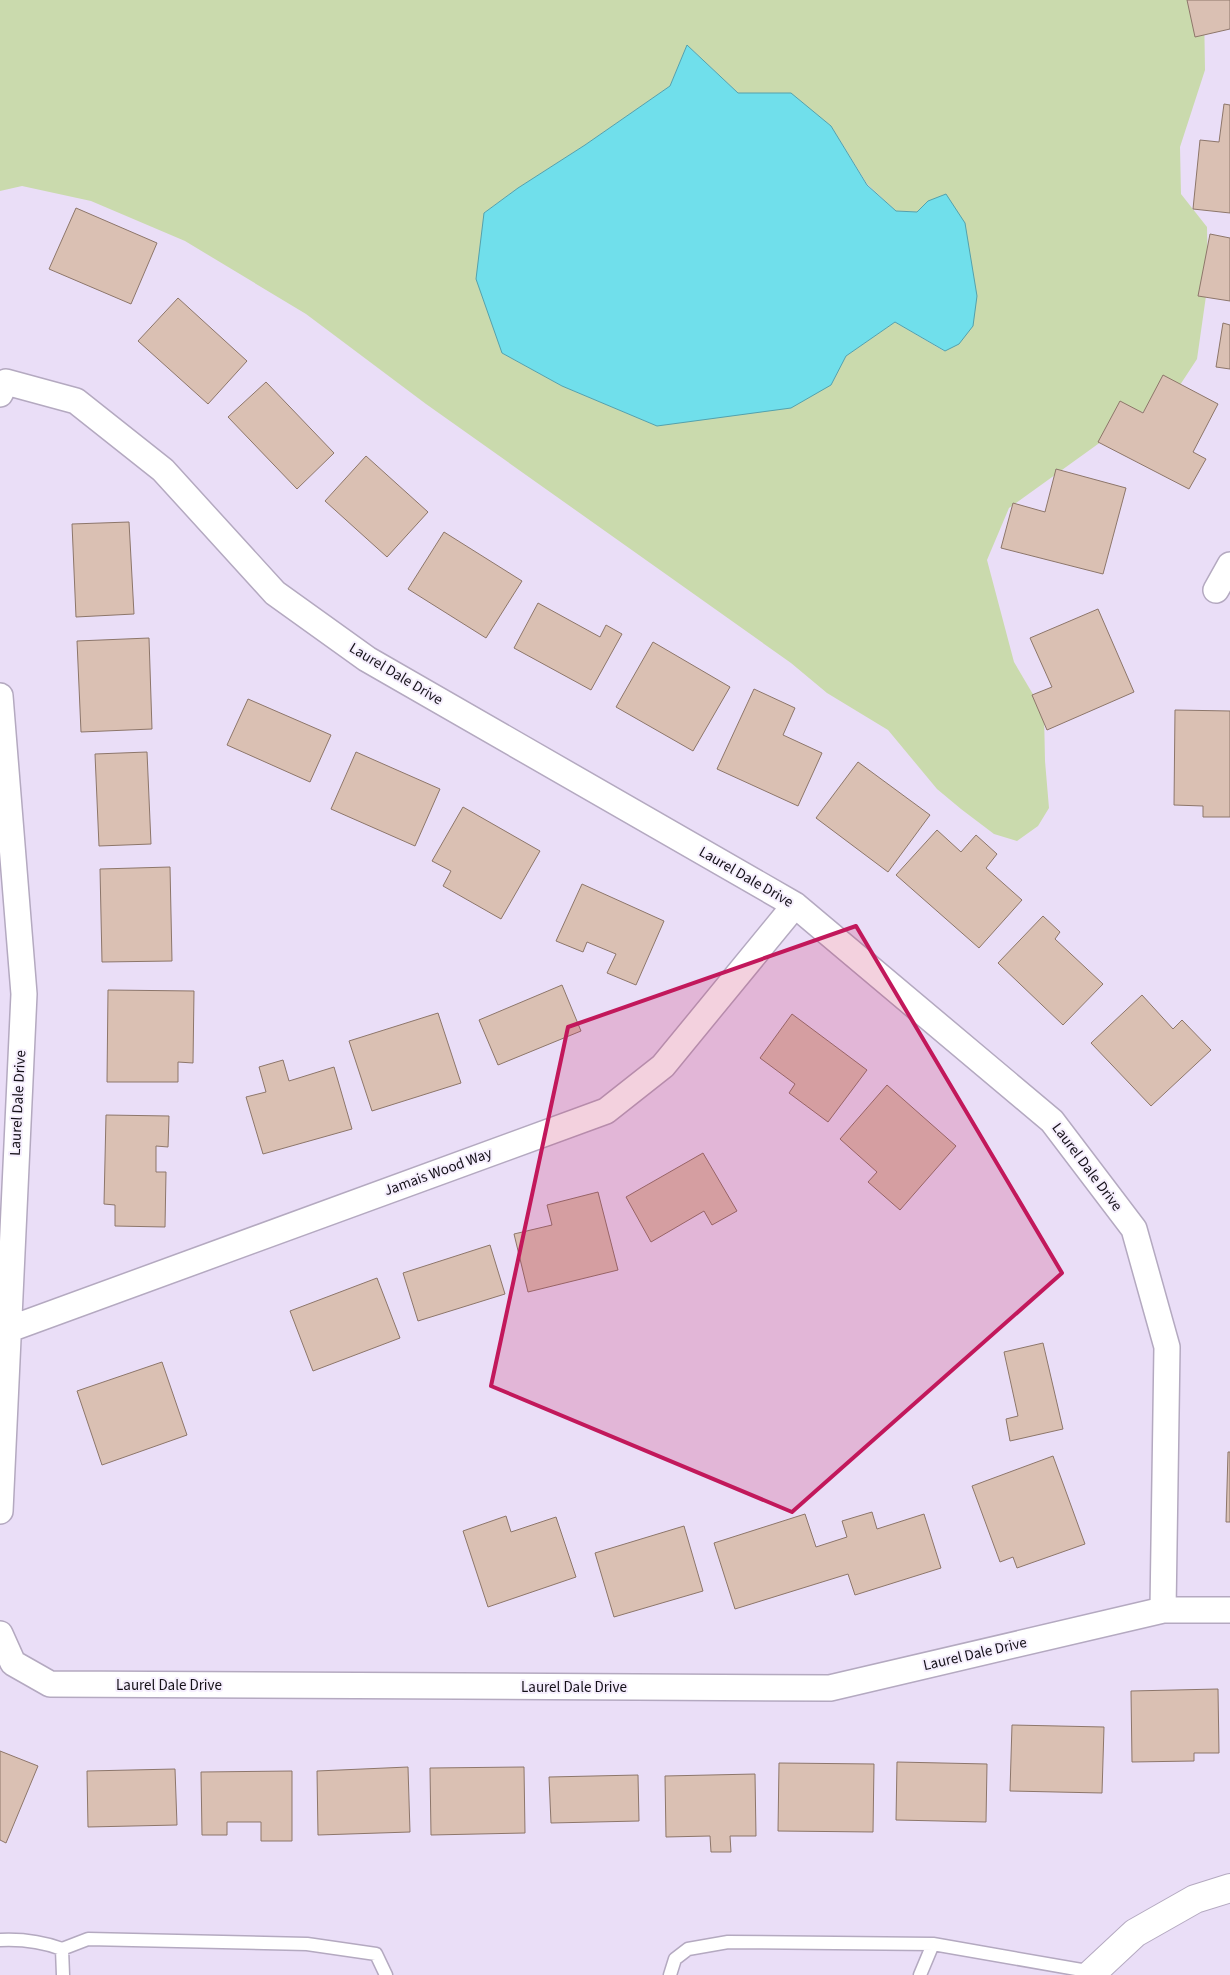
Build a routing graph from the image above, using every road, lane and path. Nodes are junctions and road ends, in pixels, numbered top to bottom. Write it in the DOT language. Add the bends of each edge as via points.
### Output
graph roads {
  1 [pos="0,394"];
  2 [pos="1230,564"];
  3 [pos="1216,590"];
  4 [pos="0,696"];
  5 [pos="795,905"];
  6 [pos="7,1330"];
  7 [pos="0,1512"];
  8 [pos="1163,1610"];
  9 [pos="1230,1610"];
  10 [pos="0,1634"];
  11 [pos="1230,1888"];
  12 [pos="0,1940"];
  13 [pos="933,1944"];
  14 [pos="62,1949"];
  15 [pos="1092,1973"];
  16 [pos="63,1975"];
  17 [pos="386,1975"];
  18 [pos="670,1975"];
  19 [pos="920,1975"];
  1 -- 5 [label="street, Laurel Dale Drive" via="6,382 76,401 164,470 276,593 367,659"];
  2 -- 3 [label="street"];
  4 -- 6 [label="street, Laurel Dale Drive" via="24,994"];
  5 -- 6 [label="street, Jamais Wood Way" via="663,1066 606,1111"];
  5 -- 8 [label="street, Laurel Dale Drive" via="1052,1121 1134,1228 1167,1347"];
  6 -- 7 [label="street, Laurel Dale Drive"];
  8 -- 9 [label="street, Laurel Dale Drive"];
  8 -- 10 [label="street, Laurel Dale Drive" via="830,1688 50,1684 13,1663"];
  11 -- 15 [label="street" via="1195,1900 1135,1933"];
  12 -- 14 [label="lane" via="49,1944"];
  13 -- 15 [label="lane"];
  13 -- 18 [label="lane" via="728,1942 688,1949 675,1959"];
  13 -- 19 [label="lane"];
  14 -- 16 [label="lane"];
  14 -- 17 [label="lane" via="88,1939 307,1944 376,1954"];
}
